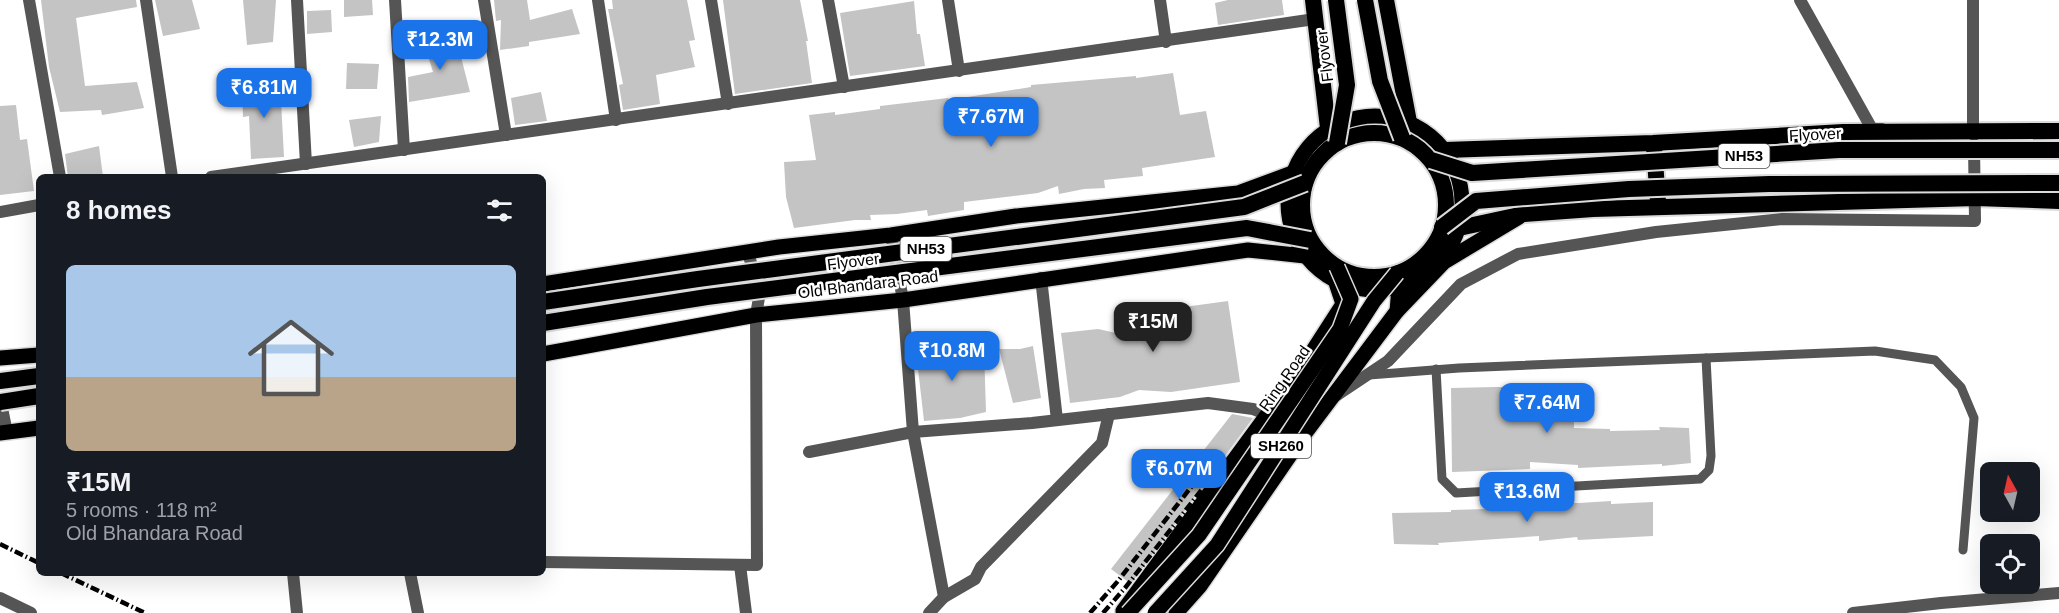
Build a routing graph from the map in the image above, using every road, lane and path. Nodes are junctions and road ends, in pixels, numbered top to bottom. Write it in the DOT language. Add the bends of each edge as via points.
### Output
graph roads {
  1 [pos="29,0"];
  2 [pos="147,0"];
  3 [pos="297,0"];
  4 [pos="395,0"];
  5 [pos="483,0"];
  6 [pos="598,0"];
  7 [pos="711,0"];
  8 [pos="828,0"];
  9 [pos="948,0"];
  10 [pos="1160,0"];
  11 [pos="1313,0"];
  12 [pos="1336,0"];
  13 [pos="1365,0"];
  14 [pos="1386,0"];
  15 [pos="1800,0"];
  16 [pos="1973,0"];
  17 [pos="1315,19"];
  18 [pos="1166,42"];
  19 [pos="959,71"];
  20 [pos="844,87"];
  21 [pos="728,104"];
  22 [pos="616,120"];
  23 [pos="1409,122"];
  24 [pos="1973,130"];
  25 [pos="2059,131"];
  26 [pos="506,135"];
  27 [pos="1333,135"];
  28 [pos="1402,138"];
  29 [pos="1653,143"];
  30 [pos="404,150"];
  31 [pos="1445,150"];
  32 [pos="2059,150"];
  33 [pos="1431,160"];
  34 [pos="306,164"];
  35 [pos="59,174"];
  36 [pos="172,174"];
  37 [pos="232,174"];
  38 [pos="1298,178"];
  39 [pos="2059,183"];
  40 [pos="1976,198"];
  41 [pos="2059,201"];
  42 [pos="36,206"];
  43 [pos="1658,207"];
  44 [pos="0,212"];
  45 [pos="1524,214"];
  46 [pos="1450,227"];
  47 [pos="891,235"];
  48 [pos="1310,240"];
  49 [pos="748,252"];
  50 [pos="1305,256"];
  51 [pos="1336,274"];
  52 [pos="1041,278"];
  53 [pos="1398,280"];
  54 [pos="546,284"];
  55 [pos="903,300"];
  56 [pos="546,302"];
  57 [pos="1397,311"];
  58 [pos="756,315"];
  59 [pos="546,323"];
  60 [pos="546,353"];
  61 [pos="36,355"];
  62 [pos="0,358"];
  63 [pos="1706,358"];
  64 [pos="1436,369"];
  65 [pos="1369,375"];
  66 [pos="36,376"];
  67 [pos="0,381"];
  68 [pos="36,396"];
  69 [pos="1331,399"];
  70 [pos="0,400"];
  71 [pos="1109,414"];
  72 [pos="1267,414"];
  73 [pos="1057,420"];
  74 [pos="36,428"];
  75 [pos="913,432"];
  76 [pos="3,433"];
  77 [pos="809,452"];
  78 [pos="1964,550"];
  79 [pos="546,562"];
  80 [pos="740,565"];
  81 [pos="293,576"];
  82 [pos="411,576"];
  83 [pos="2059,593"];
  84 [pos="944,597"];
  85 [pos="0,598"];
  86 [pos="30,613"];
  87 [pos="297,613"];
  88 [pos="418,613"];
  89 [pos="746,613"];
  90 [pos="929,613"];
  91 [pos="1121,613"];
  92 [pos="1128,613"];
  93 [pos="1155,613"];
  94 [pos="1176,613"];
  95 [pos="1853,613"];
  1 -- 35 [label="street"];
  2 -- 36 [label="street"];
  3 -- 34 [label="street"];
  4 -- 30 [label="street"];
  5 -- 26 [label="street"];
  6 -- 22 [label="street"];
  7 -- 21 [label="street"];
  8 -- 20 [label="street"];
  9 -- 19 [label="street"];
  10 -- 18 [label="street"];
  11 -- 17 [label="highway"];
  12 -- 27 [label="highway, Flyover, bridge" via="1347,85"];
  13 -- 28 [label="highway, bridge" via="1380,81"];
  14 -- 23 [label="highway"];
  15 -- 24 [label="street" via="1872,129"];
  16 -- 24 [label="street"];
  17 -- 18 [label="street"];
  17 -- 27 [label="highway"];
  18 -- 19 [label="street"];
  19 -- 20 [label="street"];
  20 -- 21 [label="street"];
  21 -- 22 [label="street"];
  22 -- 26 [label="street"];
  23 -- 27 [label="main road, NH53" via="1382,115 1354,117"];
  23 -- 31 [label="main road, NH53"];
  24 -- 25 [label="highway, NH53"];
  24 -- 29 [label="highway, NH53" via="1843,132"];
  24 -- 40 [label="street"];
  26 -- 30 [label="street"];
  27 -- 28 [label="highway, Flyover / NH53" via="1380,133"];
  27 -- 38 [label="highway, Flyover / NH53" via="1317,160"];
  28 -- 33 [label="highway, Flyover / NH53"];
  29 -- 31 [label="highway, NH53"];
  29 -- 43 [label="highway"];
  30 -- 34 [label="street"];
  31 -- 46 [label="main road, NH53" via="1458,175 1463,201"];
  32 -- 33 [label="highway, Flyover / NH53, bridge" via="1839,150 1472,173"];
  33 -- 46 [label="highway, Flyover / NH53" via="1442,181"];
  34 -- 37 [label="street"];
  38 -- 47 [label="main road, NH53" via="1238,193 1016,216"];
  38 -- 48 [label="highway, Flyover / NH53"];
  38 -- 50 [label="main road, NH53" via="1287,202 1291,231"];
  38 -- 56 [label="highway, Flyover / NH53, bridge" via="1244,207"];
  39 -- 46 [label="highway, Flyover / NH53, bridge" via="1769,184 1629,189 1476,201"];
  40 -- 41 [label="highway"];
  40 -- 43 [label="highway"];
  40 -- 65 [label="street" via="1975,221 1782,219 1656,232 1518,254 1461,284 1388,361"];
  42 -- 44 [label="street"];
  43 -- 45 [label="highway"];
  45 -- 46 [label="highway"];
  45 -- 57 [label="main road" via="1444,262"];
  46 -- 53 [label="highway, Flyover / NH53"];
  47 -- 49 [label="main road, NH53"];
  47 -- 55 [label="street"];
  48 -- 51 [label="highway, Flyover / NH53"];
  48 -- 59 [label="highway, Flyover, bridge" via="1247,228 706,297"];
  49 -- 54 [label="main road, NH53"];
  49 -- 58 [label="street" via="760,292"];
  50 -- 51 [label="main road, NH53" via="1319,270"];
  50 -- 52 [label="main road, Old Bhandara Road" via="1248,250"];
  51 -- 53 [label="highway, Flyover / NH53"];
  51 -- 72 [label="main road, Ring Road / SH260" via="1343,304"];
  51 -- 92 [label="main road, Ring Road / SH260, bridge" via="1351,299 1340,329 1199,535"];
  52 -- 55 [label="main road, Old Bhandara Road"];
  52 -- 73 [label="street"];
  53 -- 57 [label="main road"];
  53 -- 93 [label="main road, Ring Road / SH260, bridge" via="1374,301 1217,545"];
  55 -- 58 [label="main road, Old Bhandara Road"];
  55 -- 75 [label="street"];
  57 -- 69 [label="main road"];
  58 -- 60 [label="main road, Old Bhandara Road"];
  58 -- 80 [label="street" via="757,565"];
  61 -- 62 [label="main road"];
  63 -- 64 [label="lane"];
  63 -- 64 [label="lane" via="1711,456 1709,470 1700,479 1456,493 1442,479"];
  63 -- 78 [label="lane" via="1875,351 1935,360 1961,387 1974,417"];
  64 -- 65 [label="lane"];
  65 -- 69 [label="street"];
  66 -- 67 [label="highway"];
  68 -- 70 [label="highway, bridge"];
  69 -- 94 [label="main road" via="1200,586"];
  70 -- 76 [label="street"];
  71 -- 72 [label="street" via="1208,403"];
  71 -- 73 [label="street"];
  71 -- 84 [label="street" via="1102,443 981,567 975,579"];
  72 -- 91 [label="main road, Ring Road / SH260"];
  73 -- 75 [label="street"];
  74 -- 76 [label="main road"];
  75 -- 77 [label="street"];
  75 -- 84 [label="street"];
  79 -- 80 [label="street"];
  80 -- 89 [label="street"];
  81 -- 87 [label="street"];
  82 -- 88 [label="street"];
  83 -- 95 [label="street"];
  84 -- 90 [label="street"];
  85 -- 86 [label="street"];
}
